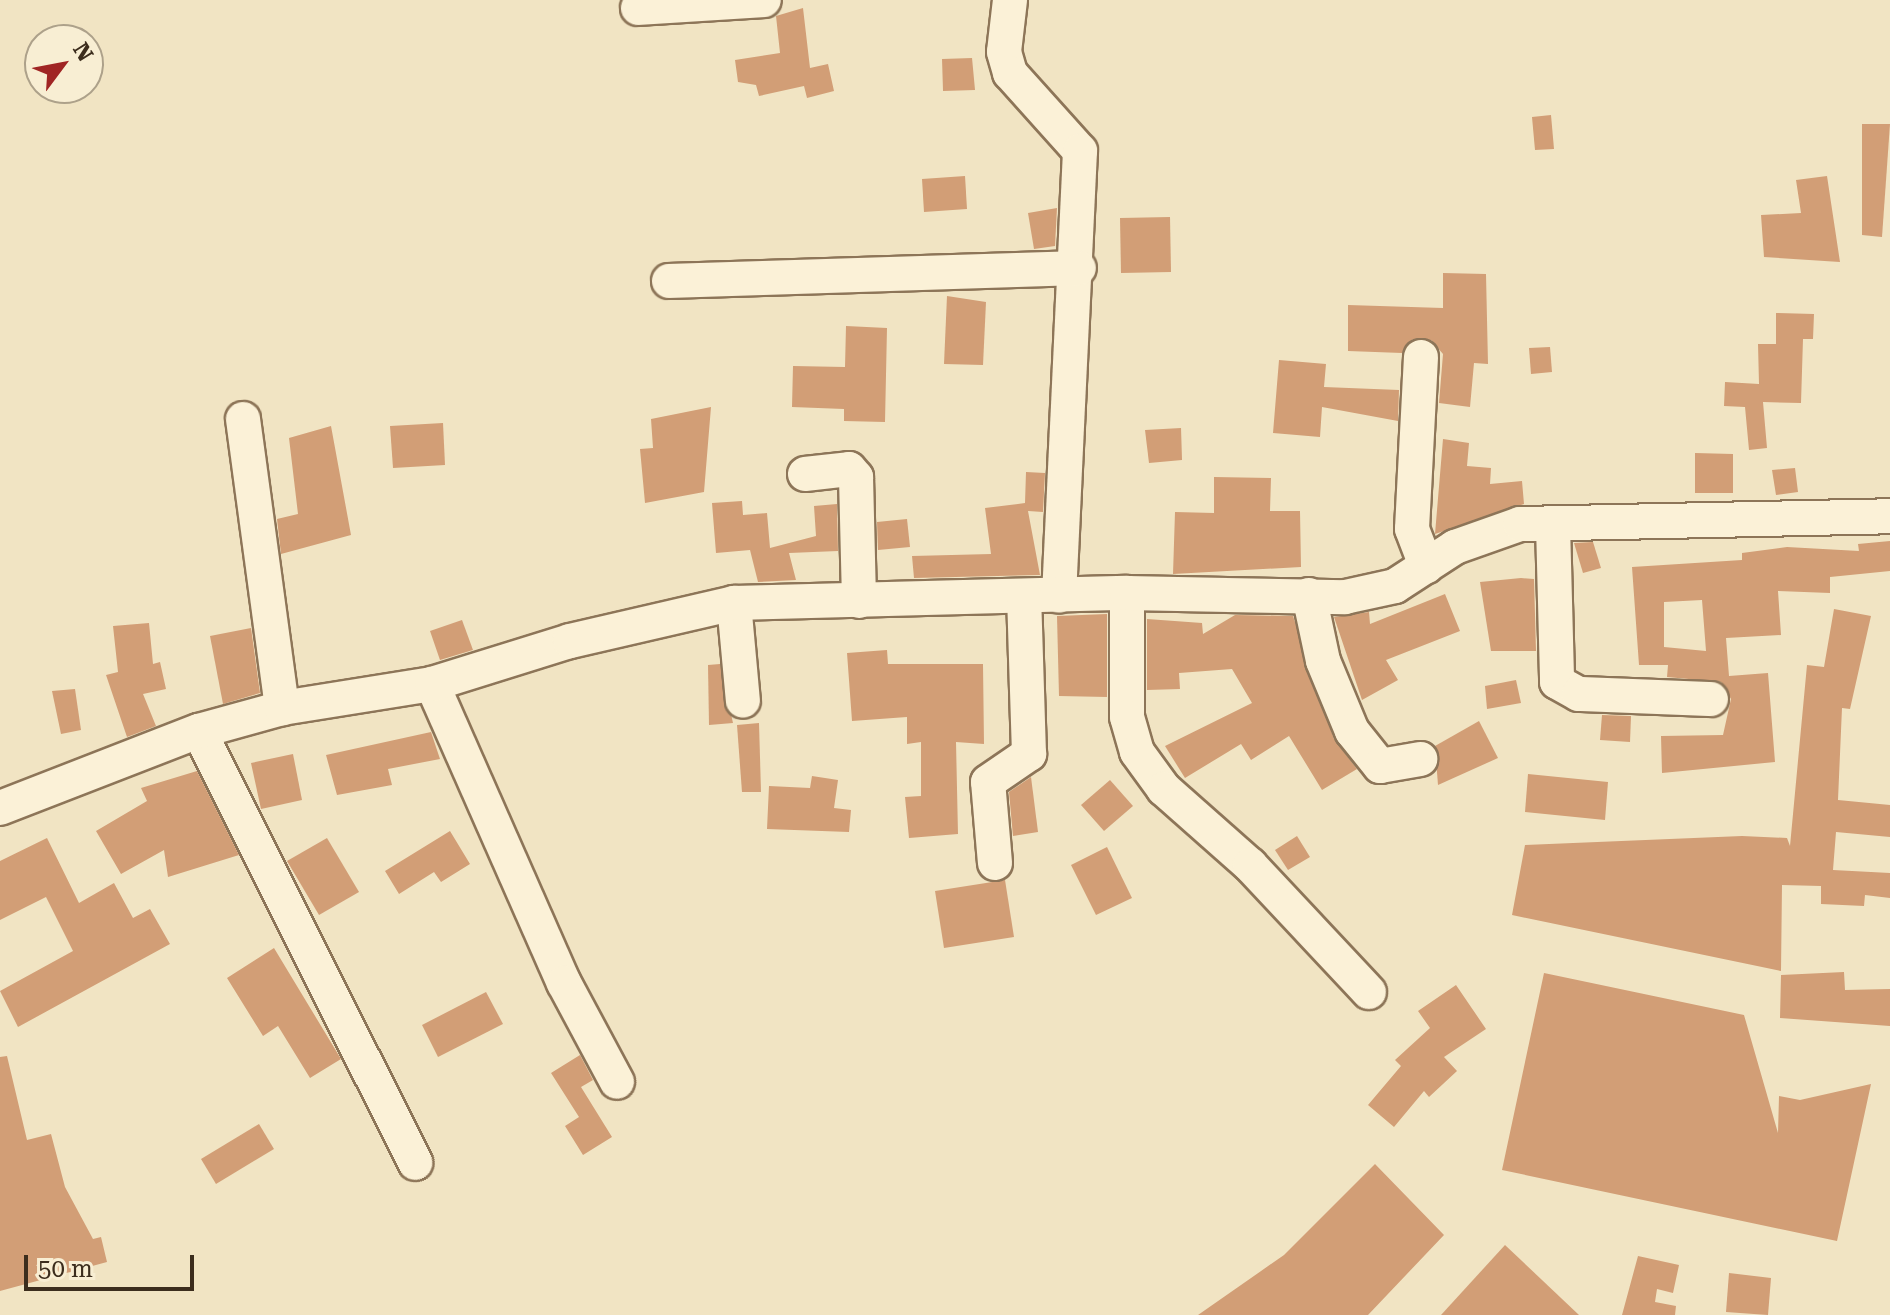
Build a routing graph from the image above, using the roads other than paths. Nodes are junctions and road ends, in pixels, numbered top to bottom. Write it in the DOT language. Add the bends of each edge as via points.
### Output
graph roads {
  1 [pos="764,0"];
  2 [pos="1010,0"];
  3 [pos="638,8"];
  4 [pos="1079,268"];
  5 [pos="669,281"];
  6 [pos="1421,357"];
  7 [pos="243,419"];
  8 [pos="805,474"];
  9 [pos="1890,516"];
  10 [pos="1553,525"];
  11 [pos="1426,566"];
  12 [pos="1127,593"];
  13 [pos="1309,595"];
  14 [pos="1024,596"];
  15 [pos="1059,596"];
  16 [pos="859,601"];
  17 [pos="734,603"];
  18 [pos="432,684"];
  19 [pos="1711,699"];
  20 [pos="743,701"];
  21 [pos="282,708"];
  22 [pos="199,731"];
  23 [pos="1420,759"];
  24 [pos="0,808"];
  25 [pos="995,863"];
  26 [pos="1369,992"];
  27 [pos="617,1082"];
  28 [pos="415,1163"];
  1 -- 3 [label="street"];
  2 -- 4 [label="street" via="1004,52 1010,73 1080,151"];
  4 -- 5 [label="street"];
  4 -- 15 [label="street" via="1063,426"];
  6 -- 11 [label="street" via="1412,529"];
  7 -- 21 [label="street"];
  8 -- 16 [label="street" via="849,469 856,477"];
  9 -- 10 [label="street"];
  10 -- 11 [label="street" via="1491,531"];
  10 -- 19 [label="street" via="1557,682 1579,694"];
  11 -- 13 [label="street" via="1374,594"];
  12 -- 13 [label="street"];
  12 -- 15 [label="street"];
  12 -- 26 [label="street" via="1127,717 1137,752 1164,789 1250,865"];
  13 -- 23 [label="street" via="1323,661 1352,731 1380,766"];
  14 -- 15 [label="street"];
  14 -- 16 [label="street"];
  14 -- 25 [label="street" via="1029,754 988,782"];
  16 -- 17 [label="street"];
  17 -- 18 [label="street" via="570,641"];
  17 -- 20 [label="street"];
  18 -- 21 [label="street"];
  18 -- 27 [label="street" via="564,983"];
  21 -- 22 [label="street"];
  22 -- 24 [label="street"];
  22 -- 28 [label="street"];
}
